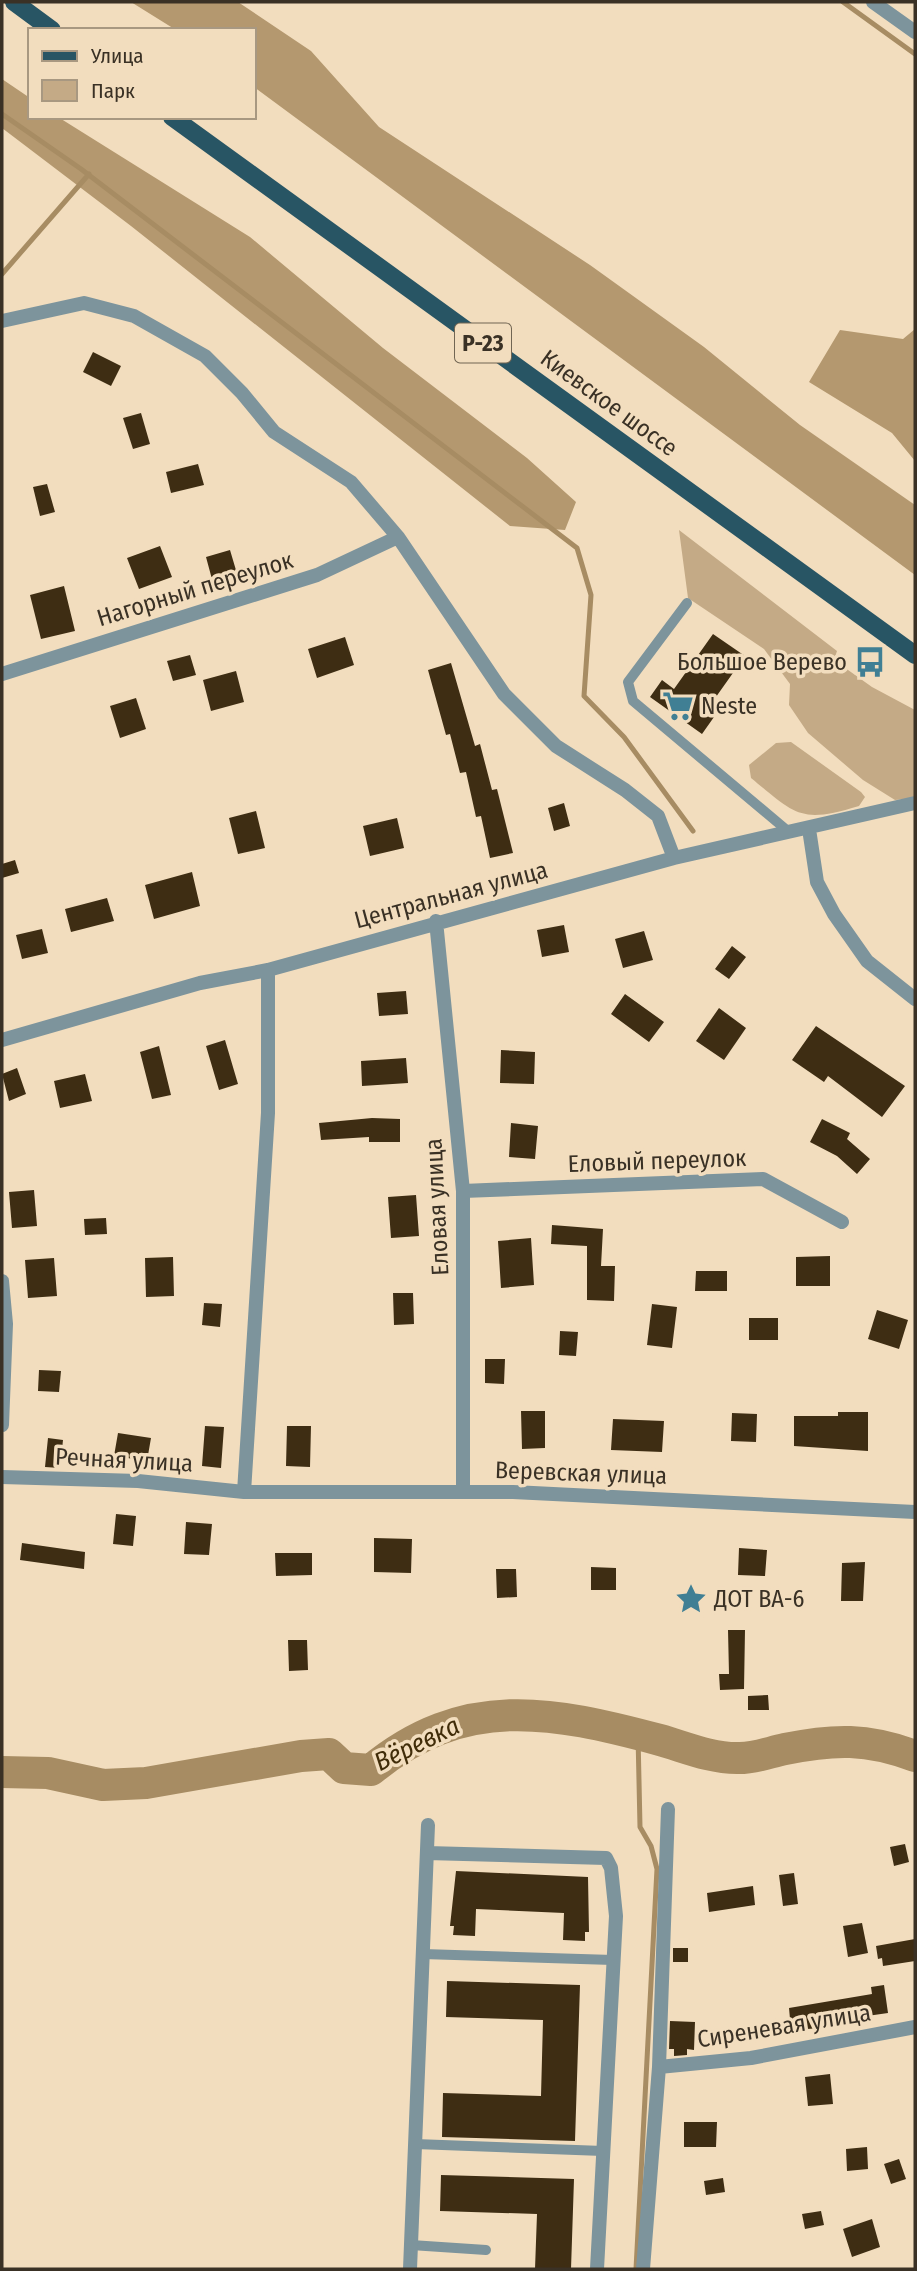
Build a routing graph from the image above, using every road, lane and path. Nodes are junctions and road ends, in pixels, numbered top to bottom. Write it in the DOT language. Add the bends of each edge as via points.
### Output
graph roads {
  1 [pos="14,2"];
  2 [pos="873,2"];
  3 [pos="49,28"];
  4 [pos="915,32"];
  5 [pos="175,119"];
  6 [pos="2,321"];
  7 [pos="398,537"];
  8 [pos="687,603"];
  9 [pos="915,655"];
  10 [pos="2,674"];
  11 [pos="915,803"];
  12 [pos="810,829"];
  13 [pos="789,832"];
  14 [pos="674,858"];
  15 [pos="436,921"];
  16 [pos="268,970"];
  17 [pos="915,999"];
  18 [pos="2,1040"];
  19 [pos="463,1191"];
  20 [pos="842,1222"];
  21 [pos="2,1281"];
  22 [pos="2,1425"];
  23 [pos="2,1477"];
  24 [pos="244,1492"];
  25 [pos="463,1492"];
  26 [pos="915,1511"];
  27 [pos="668,1809"];
  28 [pos="428,1825"];
  29 [pos="427,1853"];
  30 [pos="423,1954"];
  31 [pos="613,1960"];
  32 [pos="915,2026"];
  33 [pos="659,2067"];
  34 [pos="415,2144"];
  35 [pos="603,2151"];
  36 [pos="411,2245"];
  37 [pos="486,2250"];
  38 [pos="410,2269"];
  39 [pos="597,2269"];
  40 [pos="643,2269"];
  1 -- 3 [label="main road"];
  2 -- 4 [label="street"];
  5 -- 9 [label="main road, Киевское шоссе / Р-23"];
  6 -- 7 [label="street" via="84,303 134,316 205,356 274,432 351,482"];
  7 -- 10 [label="street, Нагорный переулок" via="317,575"];
  7 -- 14 [label="street" via="504,694 556,746 657,816"];
  8 -- 13 [label="lane" via="628,682 633,701"];
  11 -- 12 [label="street, Центральная улица"];
  12 -- 13 [label="street, Центральная улица"];
  12 -- 17 [label="street" via="817,882 834,914 867,961"];
  13 -- 14 [label="street, Центральная улица"];
  14 -- 15 [label="street, Центральная улица"];
  15 -- 16 [label="street, Центральная улица"];
  15 -- 19 [label="street, Еловая улица"];
  16 -- 18 [label="street, Центральная улица" via="200,983"];
  16 -- 24 [label="street" via="268,1113"];
  19 -- 20 [label="street, Еловый переулок" via="763,1179"];
  19 -- 25 [label="street, Еловая улица"];
  21 -- 22 [label="street" via="6,1324"];
  23 -- 24 [label="street, Речная улица"];
  24 -- 25 [label="street, Веревская улица"];
  25 -- 26 [label="street, Веревская улица"];
  27 -- 33 [label="street"];
  28 -- 29 [label="street"];
  29 -- 30 [label="street"];
  29 -- 31 [label="street" via="606,1858 616,1916"];
  30 -- 31 [label="lane"];
  30 -- 34 [label="street"];
  31 -- 35 [label="street"];
  32 -- 33 [label="street, Сиреневая улица" via="751,2058"];
  33 -- 40 [label="street"];
  34 -- 35 [label="lane"];
  34 -- 36 [label="street"];
  35 -- 39 [label="street"];
  36 -- 37 [label="lane"];
  36 -- 38 [label="street"];
}
